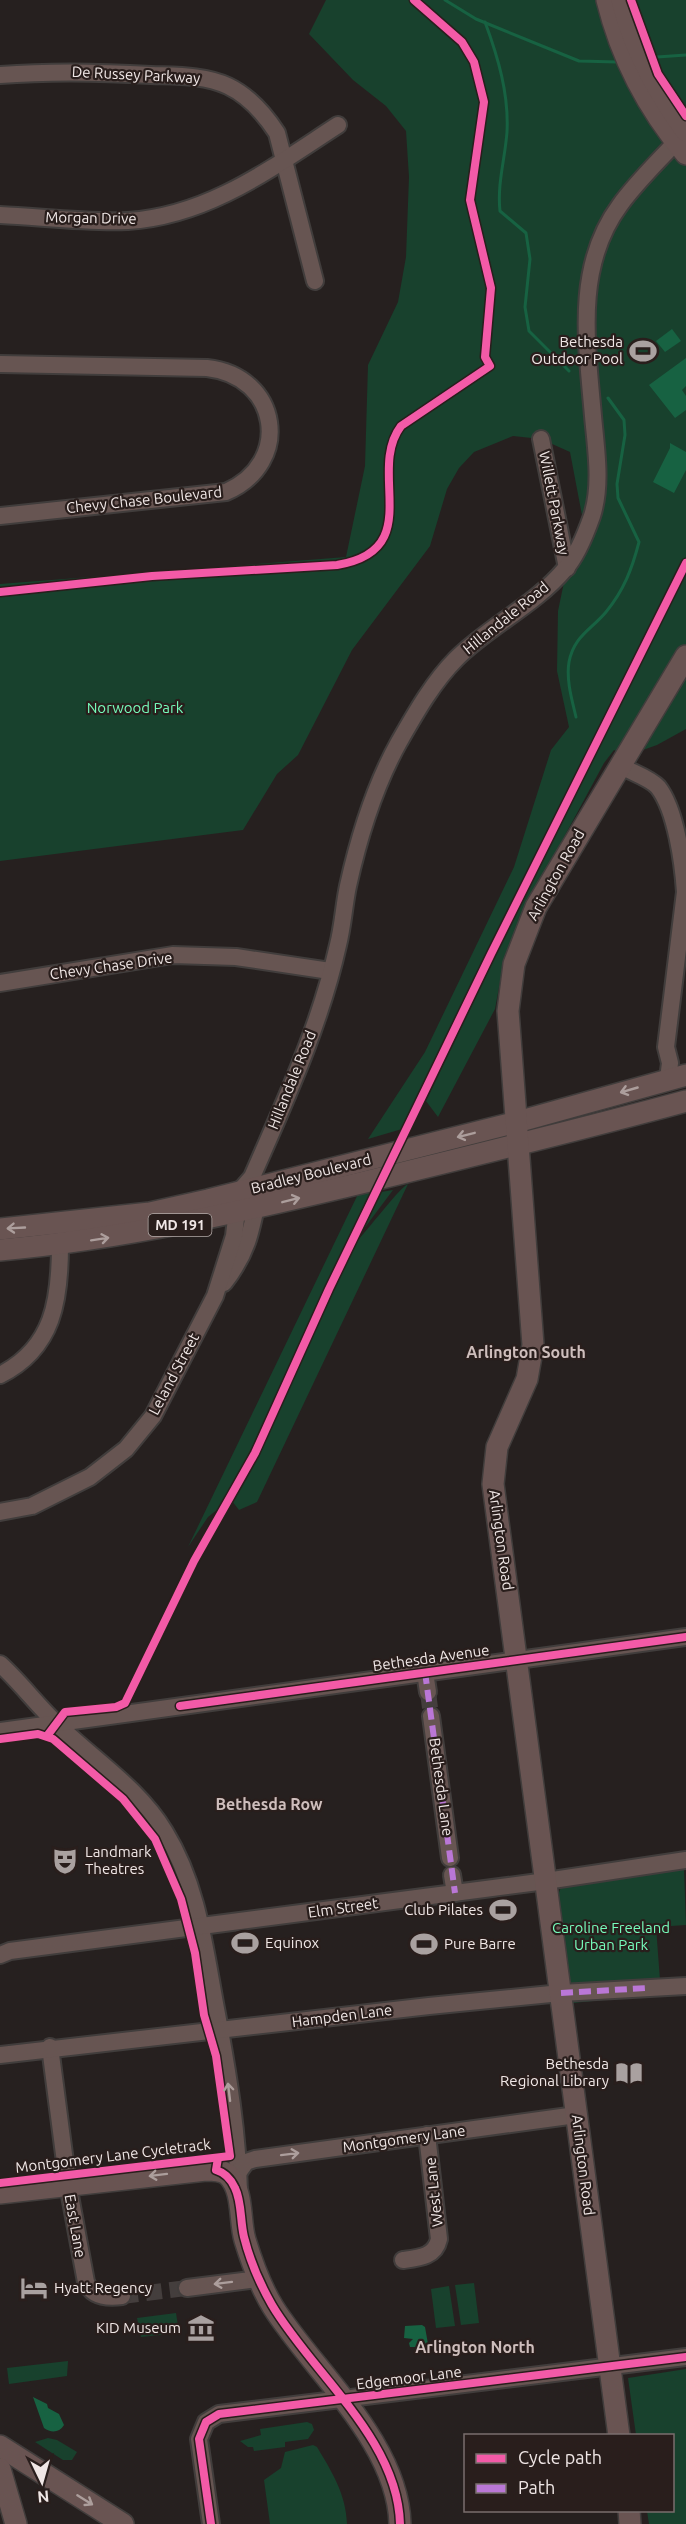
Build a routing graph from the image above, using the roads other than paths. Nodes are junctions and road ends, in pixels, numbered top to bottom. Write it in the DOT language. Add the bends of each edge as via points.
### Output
graph roads {
  1 [pos="607,0"];
  2 [pos="622,0"];
  3 [pos="0,75"];
  4 [pos="338,125"];
  5 [pos="683,140"];
  6 [pos="286,159"];
  7 [pos="0,215"];
  8 [pos="315,281"];
  9 [pos="0,364"];
  10 [pos="541,439"];
  11 [pos="0,516"];
  12 [pos="567,568"];
  13 [pos="686,656"];
  14 [pos="621,766"];
  15 [pos="330,971"];
  16 [pos="0,983"];
  17 [pos="674,1073"];
  18 [pos="686,1101"];
  19 [pos="517,1122"];
  20 [pos="519,1144"];
  21 [pos="249,1195"];
  22 [pos="0,1229"];
  23 [pos="60,1245"];
  24 [pos="0,1250"];
  25 [pos="0,1375"];
  26 [pos="0,1512"];
  27 [pos="686,1637"];
  28 [pos="518,1660"];
  29 [pos="0,1664"];
  30 [pos="425,1672"];
  31 [pos="428,1692"];
  32 [pos="431,1716"];
  33 [pos="56,1723"];
  34 [pos="0,1731"];
  35 [pos="450,1858"];
  36 [pos="686,1860"];
  37 [pos="452,1875"];
  38 [pos="546,1881"];
  39 [pos="455,1893"];
  40 [pos="202,1927"];
  41 [pos="0,1955"];
  42 [pos="686,1986"];
  43 [pos="561,1993"];
  44 [pos="220,2030"];
  45 [pos="50,2048"];
  46 [pos="0,2055"];
  47 [pos="576,2115"];
  48 [pos="428,2135"];
  49 [pos="238,2173"];
  50 [pos="68,2185"];
  51 [pos="0,2193"];
  52 [pos="239,2196"];
  53 [pos="404,2260"];
  54 [pos="258,2279"];
  55 [pos="187,2288"];
  56 [pos="122,2296"];
  57 [pos="686,2357"];
  58 [pos="609,2366"];
  59 [pos="343,2400"];
  60 [pos="619,2434"];
  61 [pos="0,2446"];
  62 [pos="0,2469"];
  63 [pos="16,2524"];
  64 [pos="123,2524"];
  65 [pos="212,2524"];
  66 [pos="400,2524"];
  1 -- 5 [label="main road" via="628,63 645,97"];
  2 -- 5 [label="main road" via="640,55"];
  3 -- 6 [label="street, De Russey Parkway" via="90,72 212,80 236,91 260,110 277,133"];
  4 -- 6 [label="street, Morgan Drive"];
  5 -- 12 [label="street, Hillandale Road" via="619,205 591,268 586,318 597,460 596,502"];
  6 -- 7 [label="street, Morgan Drive" via="228,194 153,218"];
  6 -- 8 [label="street, De Russey Parkway"];
  9 -- 11 [label="street, Chevy Chase Boulevard" via="227,371 250,384 260,396 273,432 264,461 256,472 226,492"];
  10 -- 12 [label="street, Willett Parkway"];
  12 -- 15 [label="street, Hillandale Road" via="454,661 400,740 366,819"];
  13 -- 14 [label="main road, Arlington Road"];
  14 -- 17 [label="street" via="656,785 666,801 684,868 686,892 666,1047"];
  14 -- 19 [label="main road, Arlington Road" via="536,907 514,964 508,1011"];
  15 -- 16 [label="street, Chevy Chase Drive" via="236,957 173,955"];
  15 -- 21 [label="street, Hillandale Road" via="306,1054"];
  17 -- 19 [label="main road, Bradley Boulevard / MD 191, one-way"];
  18 -- 20 [label="main road, Bradley Boulevard / MD 191"];
  19 -- 20 [label="main road, Arlington Road"];
  19 -- 21 [label="main road, Bradley Boulevard / MD 191, one-way"];
  21 -- 20 [label="main road, Bradley Boulevard / MD 191, one-way"];
  20 -- 28 [label="main road, Arlington Road" via="532,1353 527,1379 497,1447 493,1484"];
  21 -- 22 [label="main road, Bradley Boulevard / MD 191, one-way" via="150,1213"];
  23 -- 21 [label="main road, Bradley Boulevard / MD 191, one-way" via="163,1229"];
  21 -- 26 [label="street, Leland Street" via="215,1296 153,1416 126,1449 90,1477 32,1506"];
  23 -- 24 [label="main road, Bradley Boulevard / MD 191"];
  23 -- 25 [label="street" via="61,1284 48,1327 33,1350"];
  27 -- 28 [label="street, Bethesda Avenue"];
  28 -- 30 [label="street, Bethesda Avenue"];
  28 -- 38 [label="main road, Arlington Road"];
  29 -- 33 [label="street"];
  30 -- 31 [label="street"];
  30 -- 33 [label="street, Bethesda Avenue"];
  32 -- 35 [label="street, Bethesda Lane"];
  33 -- 34 [label="street, Bethesda Avenue"];
  33 -- 40 [label="street" via="124,1783 157,1819 184,1871"];
  36 -- 38 [label="street, Elm Street"];
  37 -- 39 [label="street"];
  38 -- 39 [label="street, Elm Street"];
  38 -- 43 [label="main road, Arlington Road"];
  39 -- 40 [label="street, Elm Street"];
  40 -- 41 [label="street, Elm Street"];
  40 -- 44 [label="street"];
  42 -- 43 [label="street, Hampden Lane"];
  43 -- 44 [label="street, Hampden Lane"];
  43 -- 47 [label="main road, Arlington Road"];
  44 -- 45 [label="street, Hampden Lane"];
  49 -- 44 [label="street, one-way"];
  45 -- 46 [label="street, Hampden Lane"];
  45 -- 50 [label="street, East Lane"];
  47 -- 48 [label="street, Montgomery Lane"];
  47 -- 58 [label="main road, Arlington Road"];
  49 -- 48 [label="street, Montgomery Lane, one-way" via="246,2162 255,2159"];
  48 -- 53 [label="street, West Lane" via="439,2239 429,2254"];
  49 -- 52 [label="street"];
  50 -- 51 [label="main road"];
  52 -- 50 [label="main road, one-way" via="228,2176 216,2170"];
  50 -- 56 [label="street, East Lane" via="86,2282 95,2294"];
  52 -- 54 [label="main road" via="244,2238"];
  54 -- 55 [label="street, one-way"];
  54 -- 59 [label="main road" via="273,2307"];
  57 -- 58 [label="street, Edgemoor Lane"];
  58 -- 59 [label="street, Edgemoor Lane"];
  58 -- 60 [label="main road, Arlington Road"];
  59 -- 65 [label="street, Edgemoor Lane" via="231,2411 211,2417 199,2439"];
  59 -- 66 [label="main road" via="377,2451 392,2482"];
  61 -- 64 [label="main road, one-way"];
  62 -- 63 [label="main road"];
}
